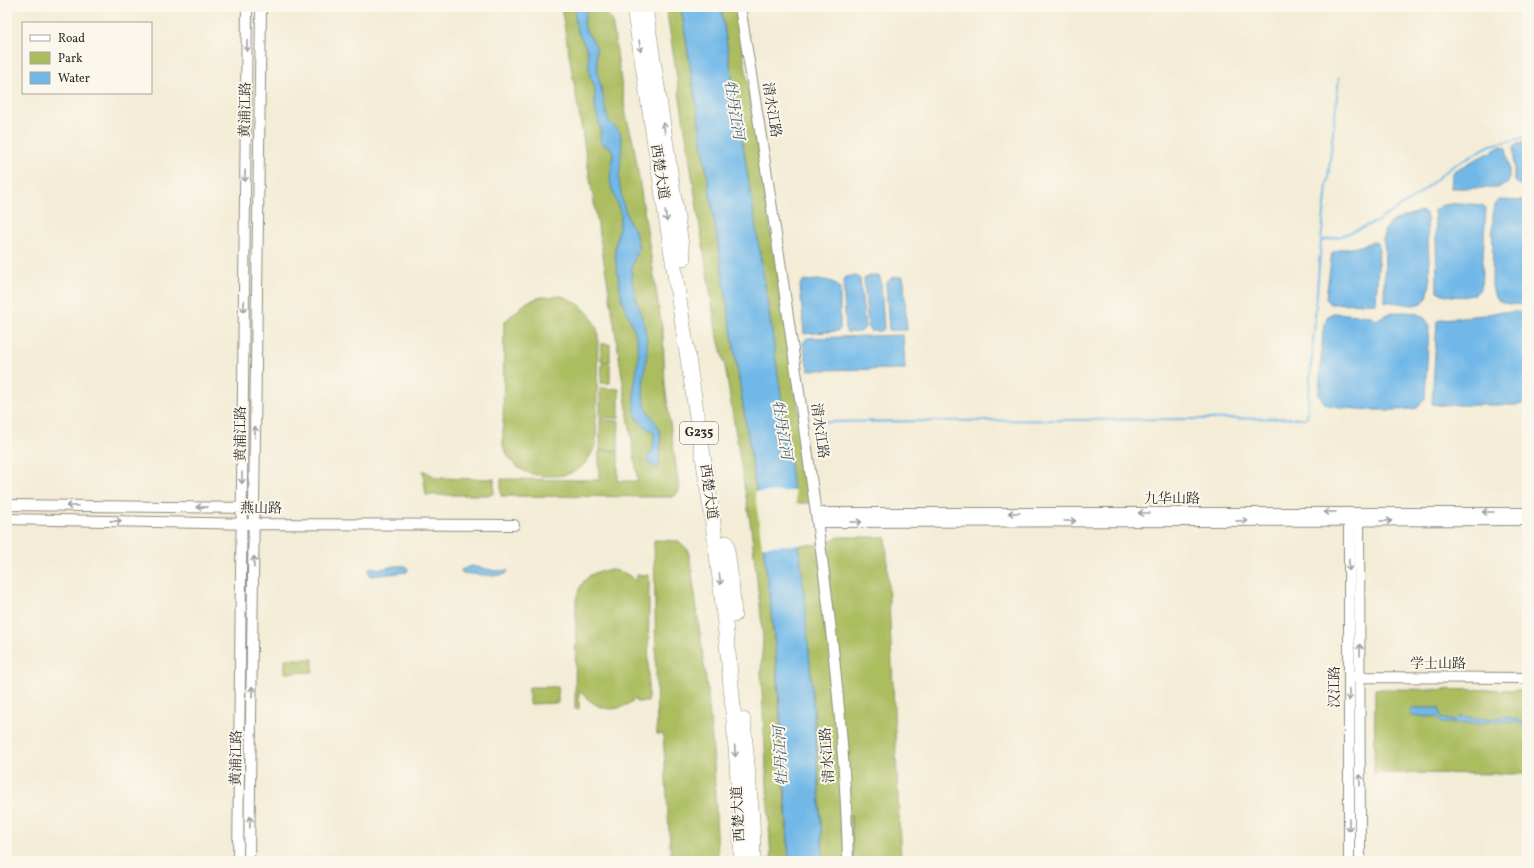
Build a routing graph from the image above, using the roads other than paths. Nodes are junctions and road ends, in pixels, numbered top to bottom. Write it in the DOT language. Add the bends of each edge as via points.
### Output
graph roads {
  1 [pos="247,7"];
  2 [pos="261,7"];
  3 [pos="634,7"];
  4 [pos="645,7"];
  5 [pos="740,7"];
  6 [pos="7,505"];
  7 [pos="242,508"];
  8 [pos="255,508"];
  9 [pos="1527,512"];
  10 [pos="1349,516"];
  11 [pos="1359,516"];
  12 [pos="817,517"];
  13 [pos="7,519"];
  14 [pos="1527,520"];
  15 [pos="242,523"];
  16 [pos="254,524"];
  17 [pos="514,525"];
  18 [pos="1349,677"];
  19 [pos="1360,677"];
  20 [pos="1527,678"];
  21 [pos="238,861"];
  22 [pos="249,861"];
  23 [pos="742,861"];
  24 [pos="753,861"];
  25 [pos="848,861"];
  26 [pos="1349,861"];
  27 [pos="1360,861"];
  1 -- 7 [label="street, 黄浦江路, one-way"];
  8 -- 2 [label="street, 黄浦江路, one-way"];
  3 -- 23 [label="highway, 西楚大道 / G235, one-way" via="719,568 728,648"];
  24 -- 4 [label="highway, 西楚大道 / G235, one-way" via="752,820 731,580"];
  5 -- 12 [label="street, 清水江路" via="781,264"];
  7 -- 6 [label="street, 燕山路, one-way"];
  7 -- 8 [label="street, 燕山路"];
  7 -- 15 [label="street, 黄浦江路"];
  8 -- 16 [label="street, 黄浦江路"];
  9 -- 11 [label="street, 九华山路, one-way"];
  10 -- 11 [label="street, 九华山路"];
  10 -- 12 [label="street, 九华山路"];
  10 -- 18 [label="street, 汉江路, one-way"];
  11 -- 14 [label="street, 九华山路, one-way"];
  19 -- 11 [label="street, 汉江路, one-way"];
  12 -- 25 [label="street, 清水江路" via="837,683"];
  13 -- 15 [label="street, 燕山路, one-way"];
  15 -- 16 [label="street, 燕山路"];
  15 -- 21 [label="street, 黄浦江路"];
  16 -- 17 [label="street, 燕山路"];
  22 -- 16 [label="street, 黄浦江路, one-way"];
  18 -- 19 [label="street, 学士山路"];
  18 -- 26 [label="street, 汉江路, one-way"];
  19 -- 20 [label="street, 学士山路"];
  27 -- 19 [label="street, 汉江路, one-way"];
}
